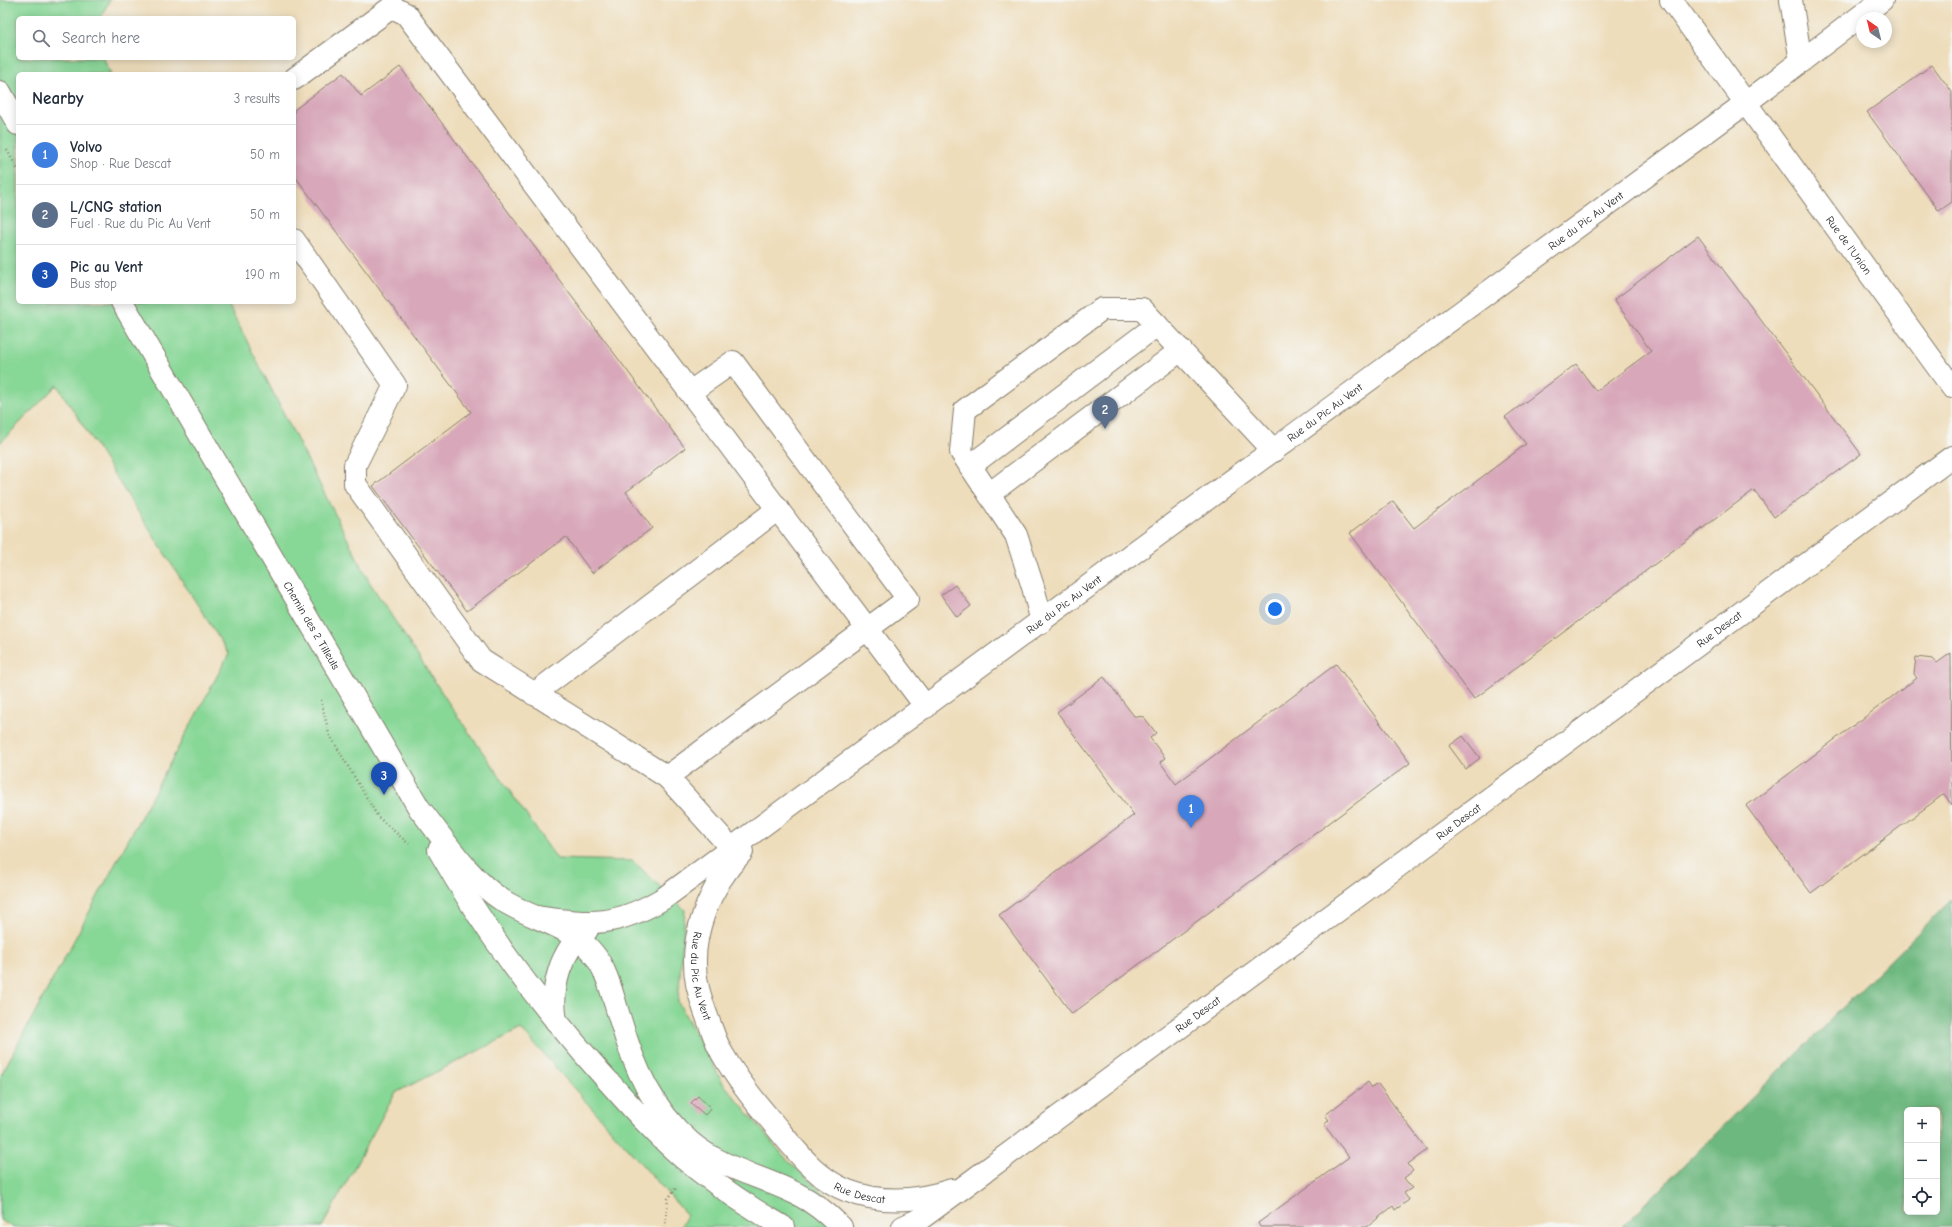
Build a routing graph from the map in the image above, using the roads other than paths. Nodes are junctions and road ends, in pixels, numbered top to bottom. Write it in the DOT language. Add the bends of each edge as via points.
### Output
graph roads {
  1 [pos="1671,0"];
  2 [pos="1791,0"];
  3 [pos="1882,0"];
  4 [pos="1801,62"];
  5 [pos="296,78"];
  6 [pos="0,92"];
  7 [pos="1746,102"];
  8 [pos="16,120"];
  9 [pos="296,243"];
  10 [pos="123,304"];
  11 [pos="1157,325"];
  12 [pos="1181,350"];
  13 [pos="1952,387"];
  14 [pos="690,392"];
  15 [pos="1274,451"];
  16 [pos="1952,457"];
  17 [pos="970,466"];
  18 [pos="989,494"];
  19 [pos="778,509"];
  20 [pos="1042,622"];
  21 [pos="868,629"];
  22 [pos="534,694"];
  23 [pos="926,707"];
  24 [pos="668,777"];
  25 [pos="419,808"];
  26 [pos="767,824"];
  27 [pos="732,849"];
  28 [pos="536,916"];
  29 [pos="609,922"];
  30 [pos="576,940"];
  31 [pos="556,1021"];
  32 [pos="777,1128"];
  33 [pos="965,1186"];
  34 [pos="783,1226"];
  35 [pos="841,1227"];
  36 [pos="903,1227"];
  1 -- 7 [label="street, Rue de l'Union"];
  2 -- 4 [label="street"];
  3 -- 4 [label="street, Rue du Pic Au Vent"];
  4 -- 7 [label="street, Rue du Pic Au Vent"];
  5 -- 14 [label="street" via="392,6 406,14"];
  6 -- 8 [label="street"];
  7 -- 13 [label="street, Rue de l'Union"];
  7 -- 15 [label="street, Rue du Pic Au Vent"];
  9 -- 22 [label="street" via="395,385 355,465 355,484 481,660"];
  10 -- 25 [label="street, Chemin des 2 Tilleuls"];
  11 -- 12 [label="street"];
  11 -- 17 [label="street"];
  11 -- 17 [label="street" via="1142,309 1102,309 965,410 961,452"];
  12 -- 15 [label="street"];
  12 -- 18 [label="street"];
  14 -- 19 [label="street"];
  14 -- 21 [label="street" via="733,362 908,599"];
  15 -- 20 [label="street, Rue du Pic Au Vent"];
  16 -- 33 [label="street, Rue Descat"];
  17 -- 18 [label="street"];
  18 -- 20 [label="street" via="1016,535"];
  19 -- 21 [label="street"];
  19 -- 22 [label="street"];
  20 -- 23 [label="street, Rue du Pic Au Vent"];
  21 -- 23 [label="street"];
  21 -- 24 [label="street"];
  22 -- 24 [label="street"];
  23 -- 26 [label="street, Rue du Pic Au Vent"];
  24 -- 27 [label="street"];
  25 -- 28 [label="street, Chemin des 2 Tilleuls" via="483,885 515,908"];
  25 -- 31 [label="street" via="454,877 505,957"];
  26 -- 27 [label="street, Rue du Pic Au Vent"];
  26 -- 32 [label="street, Rue du Pic Au Vent" via="725,871 711,897 698,930 696,972 703,1007 722,1054"];
  27 -- 29 [label="street, Rue du Pic Au Vent" via="664,898 639,912"];
  28 -- 29 [label="street, Rue du Pic Au Vent" via="581,923"];
  28 -- 30 [label="street"];
  29 -- 30 [label="street, Rue du Pic Au Vent" via="588,929"];
  30 -- 31 [label="street, Rue du Pic Au Vent" via="567,954 556,984"];
  30 -- 35 [label="street" via="593,953 603,970 638,1073 669,1122 713,1159 797,1194 824,1211"];
  31 -- 34 [label="street" via="615,1089 683,1158 731,1194"];
  32 -- 33 [label="street, Rue Descat" via="811,1166 848,1191 885,1200 911,1200 935,1196"];
  33 -- 36 [label="street, Rue Descat" via="920,1219"];
}
